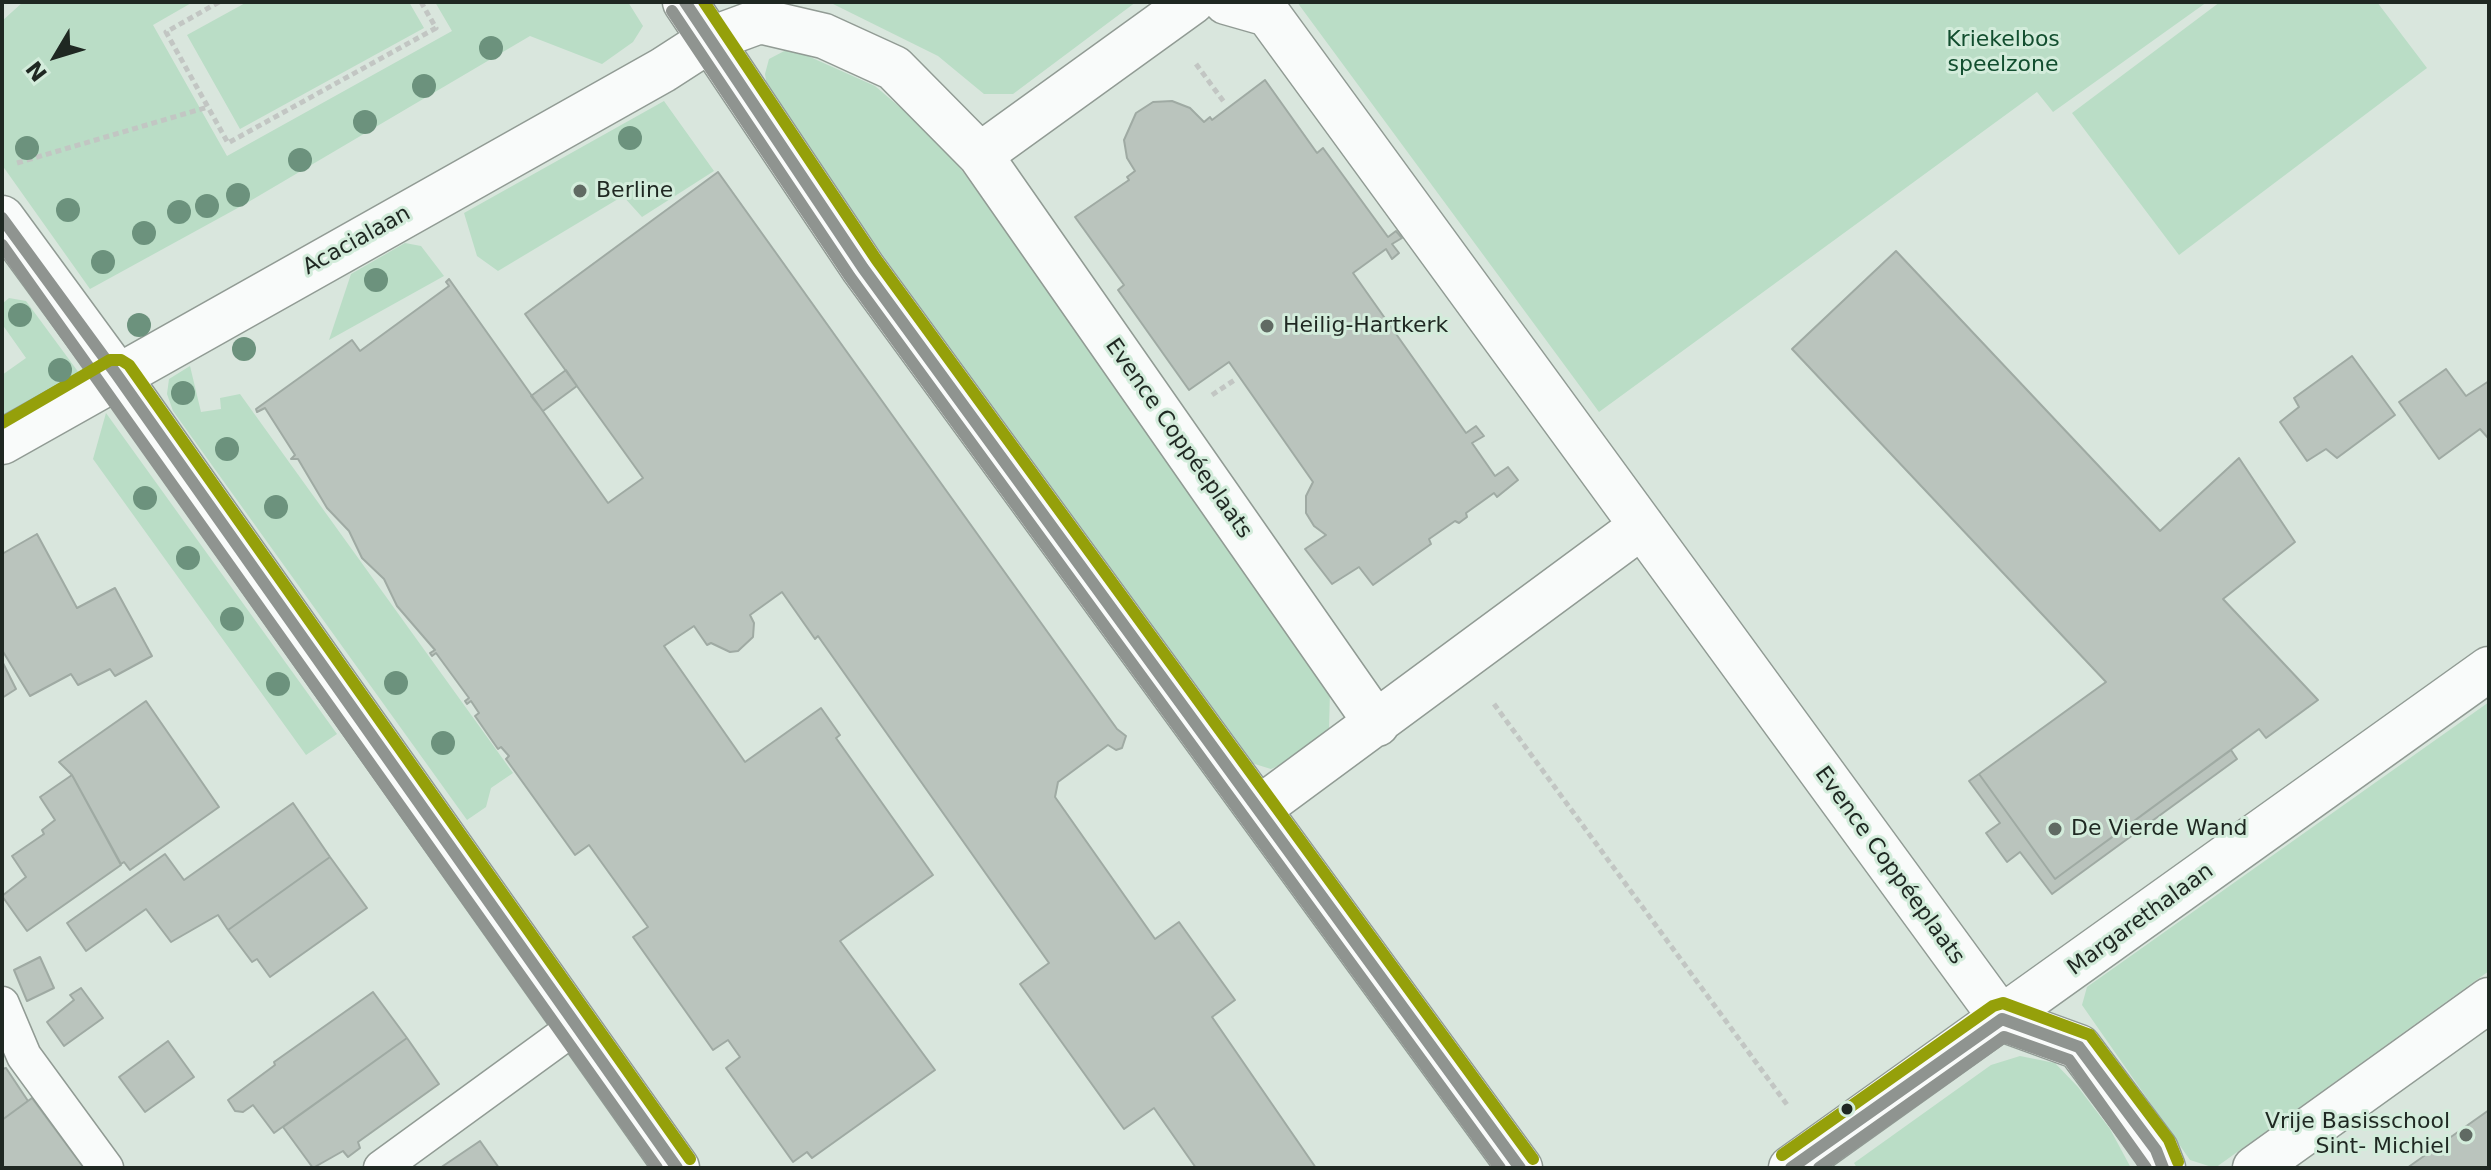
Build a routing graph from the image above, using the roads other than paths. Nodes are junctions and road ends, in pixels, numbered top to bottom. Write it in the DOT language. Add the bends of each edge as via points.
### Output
graph roads {
  1 [pos="685,2"];
  2 [pos="1192,2"];
  3 [pos="1226,2"];
  4 [pos="711,39"];
  5 [pos="980,155"];
  6 [pos="2,218"];
  7 [pos="117,375"];
  8 [pos="2,442"];
  9 [pos="1642,526"];
  10 [pos="2489,669"];
  11 [pos="1377,724"];
  12 [pos="1260,808"];
  13 [pos="2489,1000"];
  14 [pos="2,1004"];
  15 [pos="2002,1019"];
  16 [pos="576,1026"];
  17 [pos="106,1168"];
  18 [pos="381,1168"];
  19 [pos="677,1168"];
  20 [pos="1520,1168"];
  21 [pos="1791,1168"];
  22 [pos="2163,1168"];
  23 [pos="2255,1168"];
  1 -- 4 [label="street"];
  2 -- 5 [label="street"];
  3 -- 9 [label="street, Evence Coppéeplaats" via="1268,14"];
  4 -- 5 [label="street, Evence Coppéeplaats" via="760,21 824,36 894,68"];
  4 -- 7 [label="street, Acacialaan"];
  4 -- 12 [label="street" via="863,268"];
  5 -- 11 [label="street, Evence Coppéeplaats"];
  6 -- 7 [label="street"];
  7 -- 8 [label="street, Acacialaan"];
  7 -- 16 [label="street"];
  9 -- 11 [label="street"];
  9 -- 15 [label="street, Evence Coppéeplaats"];
  10 -- 15 [label="street, Margarethalaan"];
  11 -- 12 [label="street"];
  12 -- 20 [label="street"];
  13 -- 23 [label="street"];
  14 -- 17 [label="lane" via="24,1056"];
  15 -- 21 [label="street, Margarethalaan"];
  15 -- 22 [label="street" via="2079,1047 2156,1150"];
  16 -- 18 [label="lane"];
  16 -- 19 [label="street"];
}
